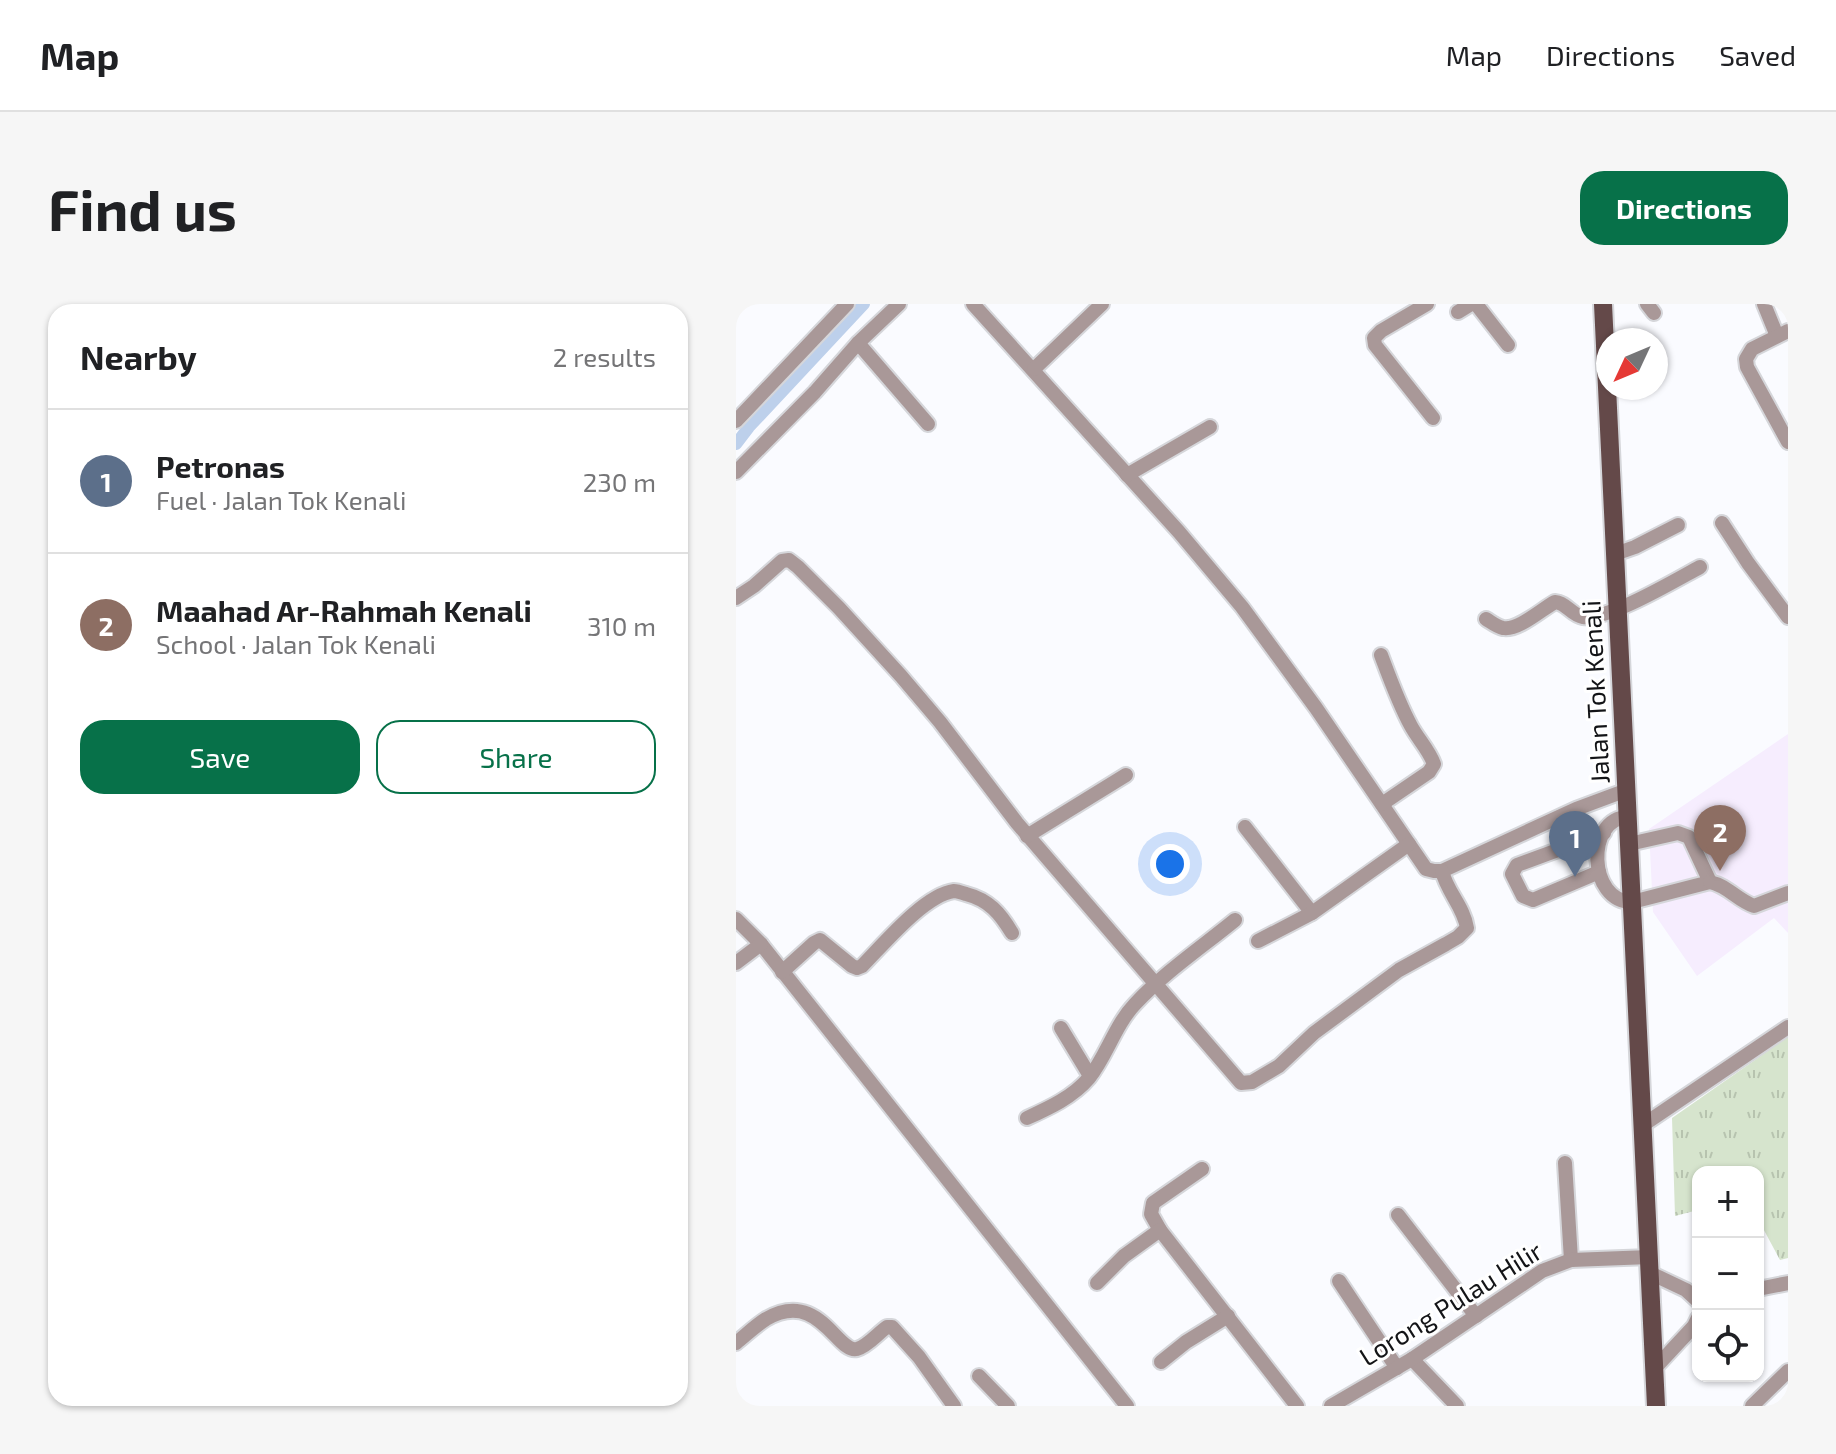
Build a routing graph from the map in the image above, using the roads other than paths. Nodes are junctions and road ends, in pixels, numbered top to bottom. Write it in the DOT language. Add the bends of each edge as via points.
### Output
graph roads {
  1 [pos="847,304"];
  2 [pos="899,304"];
  3 [pos="973,304"];
  4 [pos="1102,304"];
  5 [pos="1427,304"];
  6 [pos="1603,304"];
  7 [pos="1764,304"];
  8 [pos="1469,307"];
  9 [pos="1604,328"];
  10 [pos="1782,334"];
  11 [pos="858,343"];
  12 [pos="1508,345"];
  13 [pos="1034,369"];
  14 [pos="1608,400"];
  15 [pos="1433,418"];
  16 [pos="736,421"];
  17 [pos="928,424"];
  18 [pos="1210,427"];
  19 [pos="1788,442"];
  20 [pos="736,472"];
  21 [pos="1127,475"];
  22 [pos="1722,523"];
  23 [pos="1678,525"];
  24 [pos="1615,554"];
  25 [pos="1700,567"];
  26 [pos="736,598"];
  27 [pos="1618,610"];
  28 [pos="1788,617"];
  29 [pos="1486,619"];
  30 [pos="1381,655"];
  31 [pos="1126,775"];
  32 [pos="1627,790"];
  33 [pos="1382,804"];
  34 [pos="1628,817"];
  35 [pos="1245,827"];
  36 [pos="1604,833"];
  37 [pos="1027,836"];
  38 [pos="1409,844"];
  39 [pos="1629,844"];
  40 [pos="1442,871"];
  41 [pos="1599,872"];
  42 [pos="1710,882"];
  43 [pos="1788,893"];
  44 [pos="1632,902"];
  45 [pos="1312,913"];
  46 [pos="736,919"];
  47 [pos="1235,920"];
  48 [pos="1012,933"];
  49 [pos="1258,941"];
  50 [pos="761,944"];
  51 [pos="736,963"];
  52 [pos="782,972"];
  53 [pos="1156,984"];
  54 [pos="1788,1027"];
  55 [pos="1061,1028"];
  56 [pos="1090,1076"];
  57 [pos="1027,1118"];
  58 [pos="1643,1125"];
  59 [pos="1565,1163"];
  60 [pos="1202,1169"];
  61 [pos="1398,1215"];
  62 [pos="1160,1230"];
  63 [pos="1571,1260"];
  64 [pos="1650,1265"];
  65 [pos="1339,1281"];
  66 [pos="1097,1283"];
  67 [pos="1788,1283"];
  68 [pos="1764,1288"];
  69 [pos="1692,1296"];
  70 [pos="1228,1316"];
  71 [pos="1476,1316"];
  72 [pos="1692,1328"];
  73 [pos="736,1343"];
  74 [pos="1412,1359"];
  75 [pos="1161,1362"];
  76 [pos="1397,1368"];
  77 [pos="1655,1368"];
  78 [pos="1788,1371"];
  79 [pos="979,1376"];
  80 [pos="1754,1405"];
  81 [pos="954,1406"];
  82 [pos="1008,1406"];
  83 [pos="1127,1406"];
  84 [pos="1297,1406"];
  85 [pos="1331,1406"];
  86 [pos="1457,1406"];
  87 [pos="1656,1406"];
  1 -- 16 [label="street"];
  2 -- 11 [label="street"];
  3 -- 13 [label="street"];
  4 -- 13 [label="street"];
  5 -- 15 [label="street" via="1374,338"];
  6 -- 9 [label="main road, Jalan Tok Kenali"];
  7 -- 10 [label="street"];
  8 -- 12 [label="street"];
  10 -- 19 [label="street" via="1752,349 1746,359"];
  11 -- 17 [label="street"];
  11 -- 20 [label="street"];
  13 -- 21 [label="street"];
  14 -- 24 [label="main road, Jalan Tok Kenali"];
  18 -- 21 [label="street"];
  21 -- 33 [label="street" via="1242,607"];
  22 -- 28 [label="street"];
  23 -- 24 [label="street"];
  24 -- 27 [label="main road, Jalan Tok Kenali"];
  25 -- 27 [label="street"];
  26 -- 37 [label="street" via="782,561 798,567 901,676"];
  27 -- 29 [label="street" via="1585,617 1555,602 1508,629"];
  27 -- 32 [label="main road, Jalan Tok Kenali"];
  30 -- 33 [label="street" via="1402,709 1434,764"];
  31 -- 37 [label="street"];
  32 -- 34 [label="main road, Jalan Tok Kenali"];
  32 -- 40 [label="street"];
  33 -- 38 [label="street"];
  34 -- 36 [label="street"];
  34 -- 39 [label="main road, Jalan Tok Kenali"];
  35 -- 45 [label="street"];
  36 -- 41 [label="street" via="1597,856"];
  36 -- 41 [label="street" via="1517,865 1512,874 1523,896 1533,900"];
  37 -- 53 [label="street"];
  38 -- 40 [label="street" via="1426,869"];
  38 -- 45 [label="street"];
  39 -- 42 [label="street" via="1678,833 1689,837"];
  39 -- 44 [label="main road, Jalan Tok Kenali"];
  40 -- 53 [label="street" via="1467,928 1399,970 1252,1082 1241,1083"];
  41 -- 44 [label="street" via="1612,893"];
  42 -- 43 [label="street" via="1754,906"];
  42 -- 44 [label="street"];
  44 -- 58 [label="main road, Jalan Tok Kenali"];
  45 -- 49 [label="street"];
  46 -- 50 [label="street"];
  47 -- 53 [label="street"];
  48 -- 52 [label="street" via="987,901 956,891 937,897 913,915 862,966 852,966 820,940"];
  50 -- 51 [label="street"];
  50 -- 52 [label="street"];
  52 -- 83 [label="street"];
  53 -- 56 [label="street" via="1126,1014"];
  54 -- 58 [label="street"];
  55 -- 56 [label="street"];
  56 -- 57 [label="street" via="1064,1099"];
  58 -- 64 [label="main road, Jalan Tok Kenali"];
  59 -- 63 [label="street"];
  60 -- 62 [label="street" via="1153,1203 1151,1214"];
  61 -- 71 [label="street"];
  62 -- 66 [label="street"];
  62 -- 70 [label="street"];
  63 -- 64 [label="street, Lorong Pulau Hilir"];
  63 -- 71 [label="street, Lorong Pulau Hilir" via="1542,1271"];
  64 -- 69 [label="street"];
  64 -- 77 [label="main road, Jalan Tok Kenali"];
  65 -- 76 [label="street"];
  67 -- 68 [label="street"];
  70 -- 75 [label="street"];
  70 -- 84 [label="street"];
  71 -- 74 [label="street, Lorong Pulau Hilir"];
  72 -- 77 [label="street"];
  73 -- 81 [label="street" via="767,1318 784,1312 810,1314 855,1350 892,1327"];
  74 -- 76 [label="street, Lorong Pulau Hilir"];
  74 -- 86 [label="street"];
  76 -- 85 [label="street, Lorong Pulau Hilir"];
  77 -- 87 [label="main road, Jalan Tok Kenali"];
  78 -- 80 [label="street"];
  79 -- 82 [label="street"];
}
